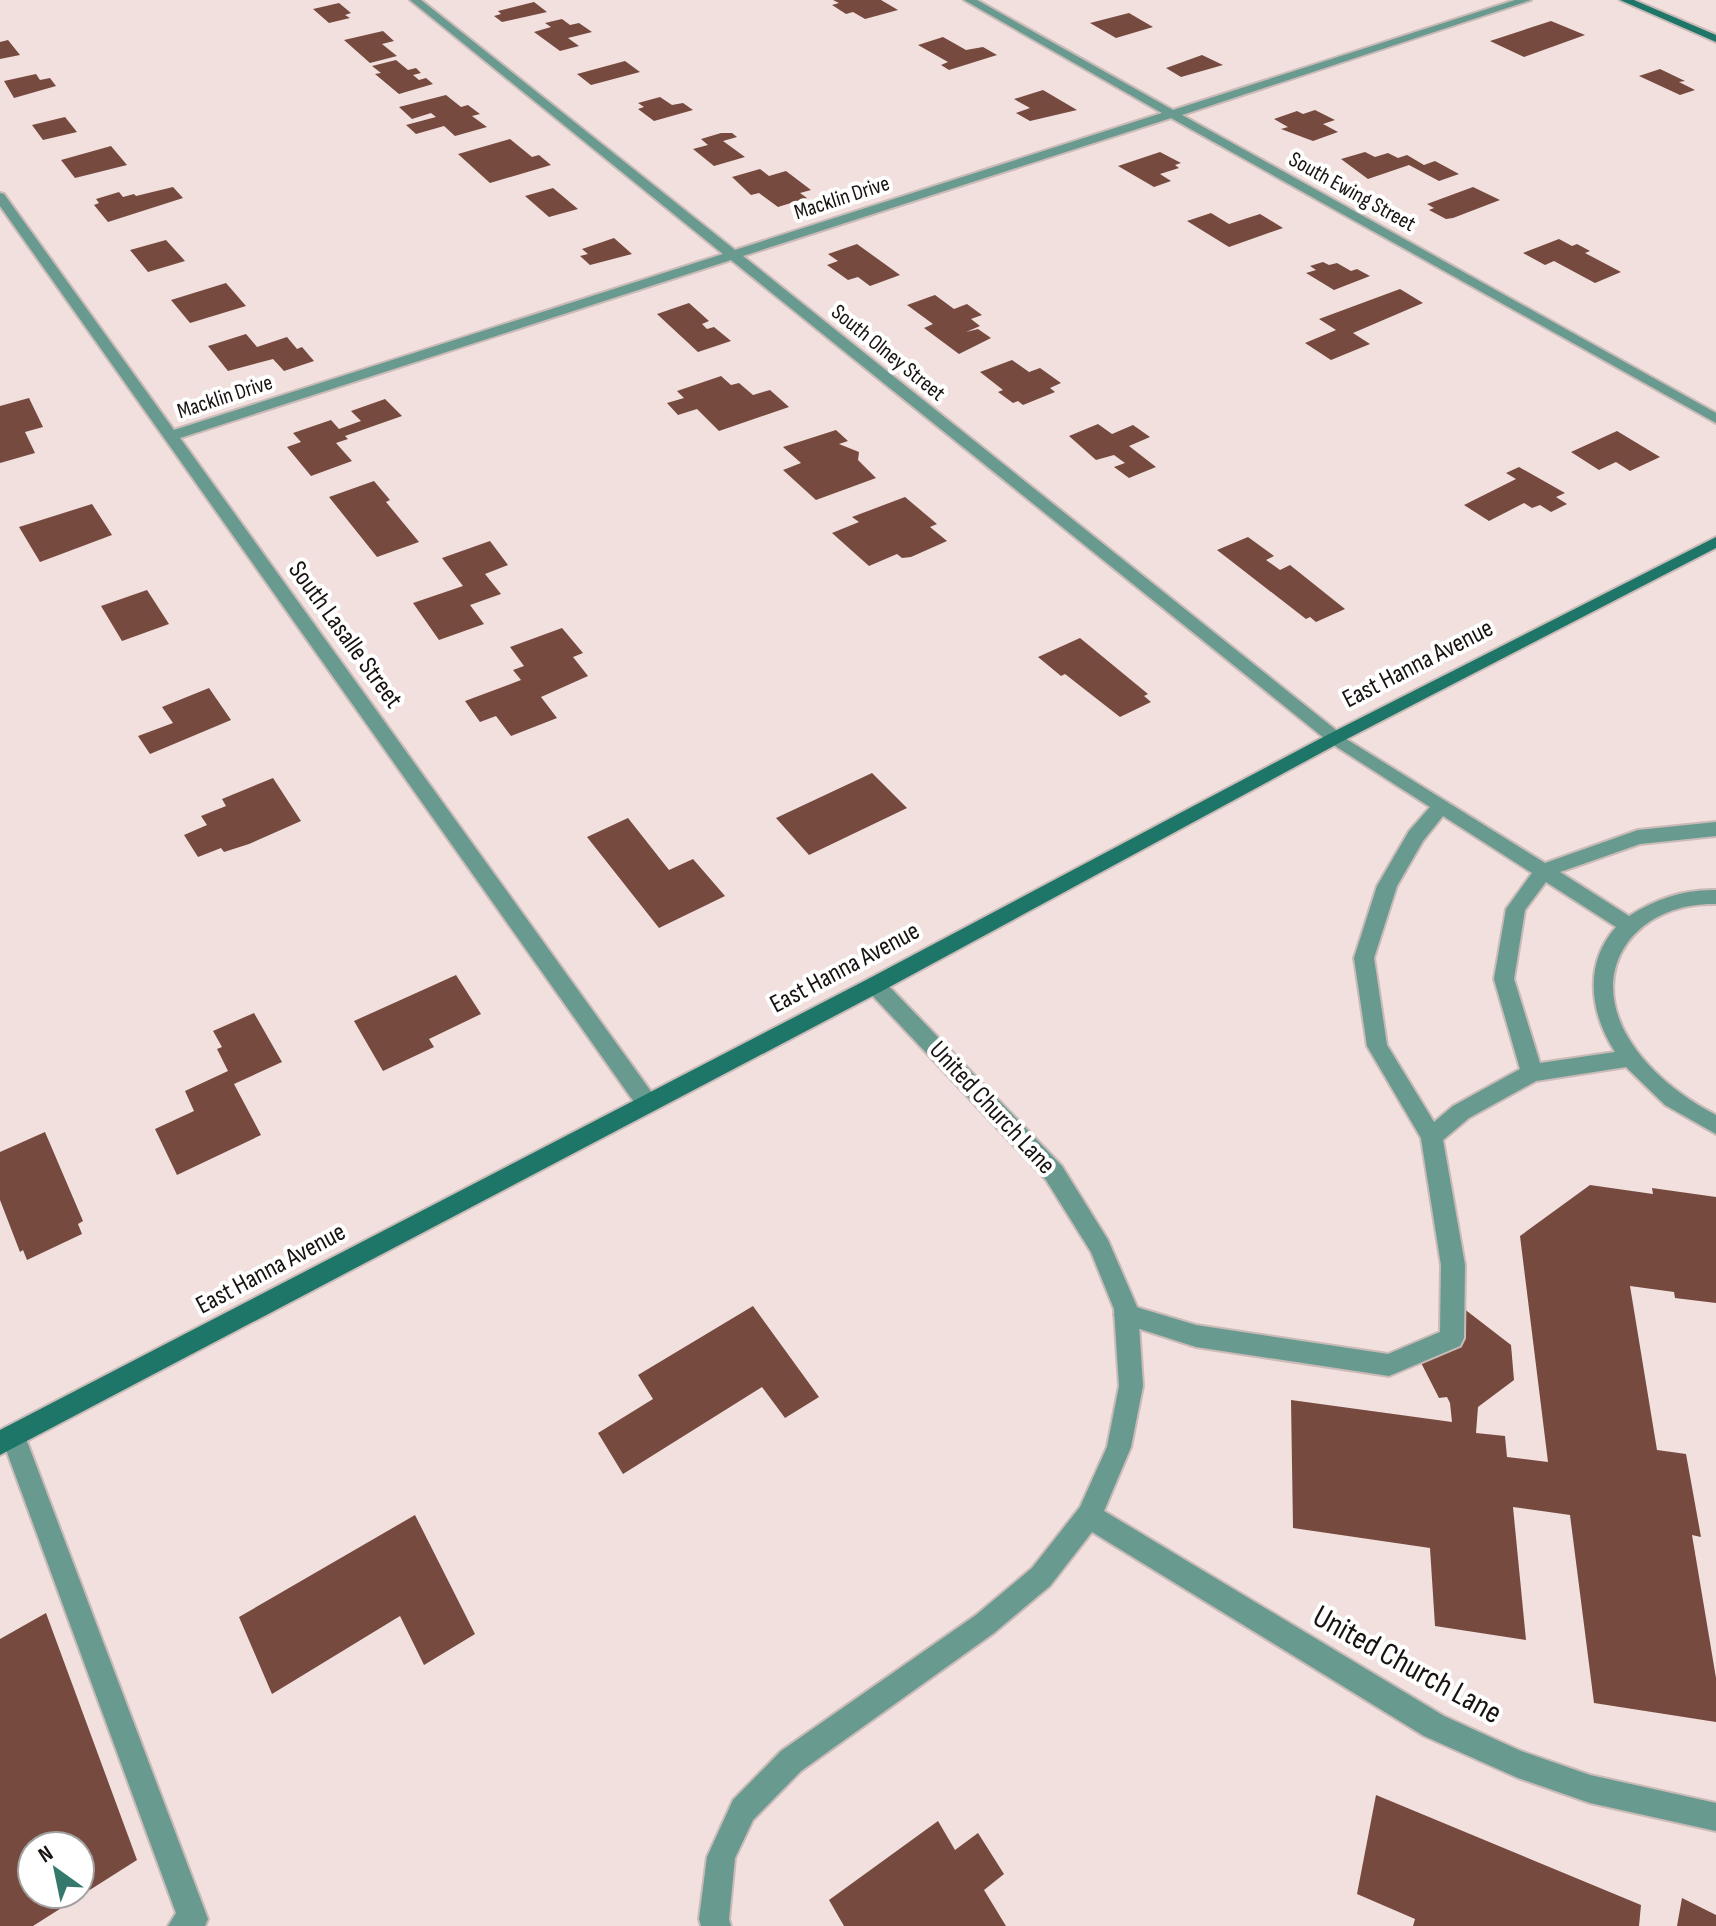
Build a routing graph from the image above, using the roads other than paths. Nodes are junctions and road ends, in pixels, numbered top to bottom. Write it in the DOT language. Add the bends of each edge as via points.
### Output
graph roads {
  1 [pos="415,0"];
  2 [pos="969,0"];
  3 [pos="1526,0"];
  4 [pos="1625,0"];
  5 [pos="1716,39"];
  6 [pos="1169,112"];
  7 [pos="0,197"];
  8 [pos="731,255"];
  9 [pos="1716,419"];
  10 [pos="171,436"];
  11 [pos="1716,542"];
  12 [pos="1335,738"];
  13 [pos="1441,806"];
  14 [pos="1716,829"];
  15 [pos="1543,871"];
  16 [pos="1716,897"];
  17 [pos="1628,925"];
  18 [pos="875,985"];
  19 [pos="1632,1058"];
  20 [pos="1532,1073"];
  21 [pos="647,1103"];
  22 [pos="1716,1125"];
  23 [pos="1432,1137"];
  24 [pos="1126,1315"];
  25 [pos="6,1440"];
  26 [pos="1089,1516"];
  27 [pos="1716,1817"];
  28 [pos="190,1924"];
  29 [pos="716,1926"];
  1 -- 8 [label="street, South Olney Street"];
  2 -- 6 [label="street, South Ewing Street"];
  3 -- 6 [label="street, Macklin Drive"];
  4 -- 5 [label="main road"];
  6 -- 8 [label="street, Macklin Drive"];
  6 -- 9 [label="street, South Ewing Street"];
  7 -- 10 [label="street, South Lasalle Street"];
  8 -- 10 [label="street, Macklin Drive"];
  8 -- 12 [label="street, South Olney Street"];
  10 -- 21 [label="street, South Lasalle Street"];
  11 -- 12 [label="main road, East Hanna Avenue"];
  12 -- 13 [label="street, South Olney Street"];
  12 -- 18 [label="main road, East Hanna Avenue"];
  13 -- 15 [label="street, South Olney Street"];
  13 -- 23 [label="street" via="1387,886 1364,958 1377,1046"];
  14 -- 15 [label="street" via="1638,837"];
  15 -- 17 [label="street, South Olney Street"];
  15 -- 20 [label="street" via="1516,909 1504,979"];
  16 -- 17 [label="street" via="1663,905"];
  17 -- 19 [label="street" via="1606,955 1601,993 1615,1036"];
  18 -- 21 [label="main road, East Hanna Avenue"];
  18 -- 24 [label="street, United Church Lane" via="1054,1173 1100,1247"];
  19 -- 20 [label="street"];
  19 -- 22 [label="street" via="1648,1078"];
  20 -- 23 [label="street" via="1461,1112"];
  21 -- 25 [label="main road, East Hanna Avenue"];
  23 -- 24 [label="street" via="1453,1265 1452,1338 1389,1365 1196,1336"];
  24 -- 26 [label="street, United Church Lane" via="1131,1386 1119,1447"];
  25 -- 28 [label="street"];
  26 -- 27 [label="street, United Church Lane" via="1434,1726 1590,1789"];
  26 -- 29 [label="street, United Church Lane" via="1041,1577 791,1761 743,1810 721,1857"];
}
